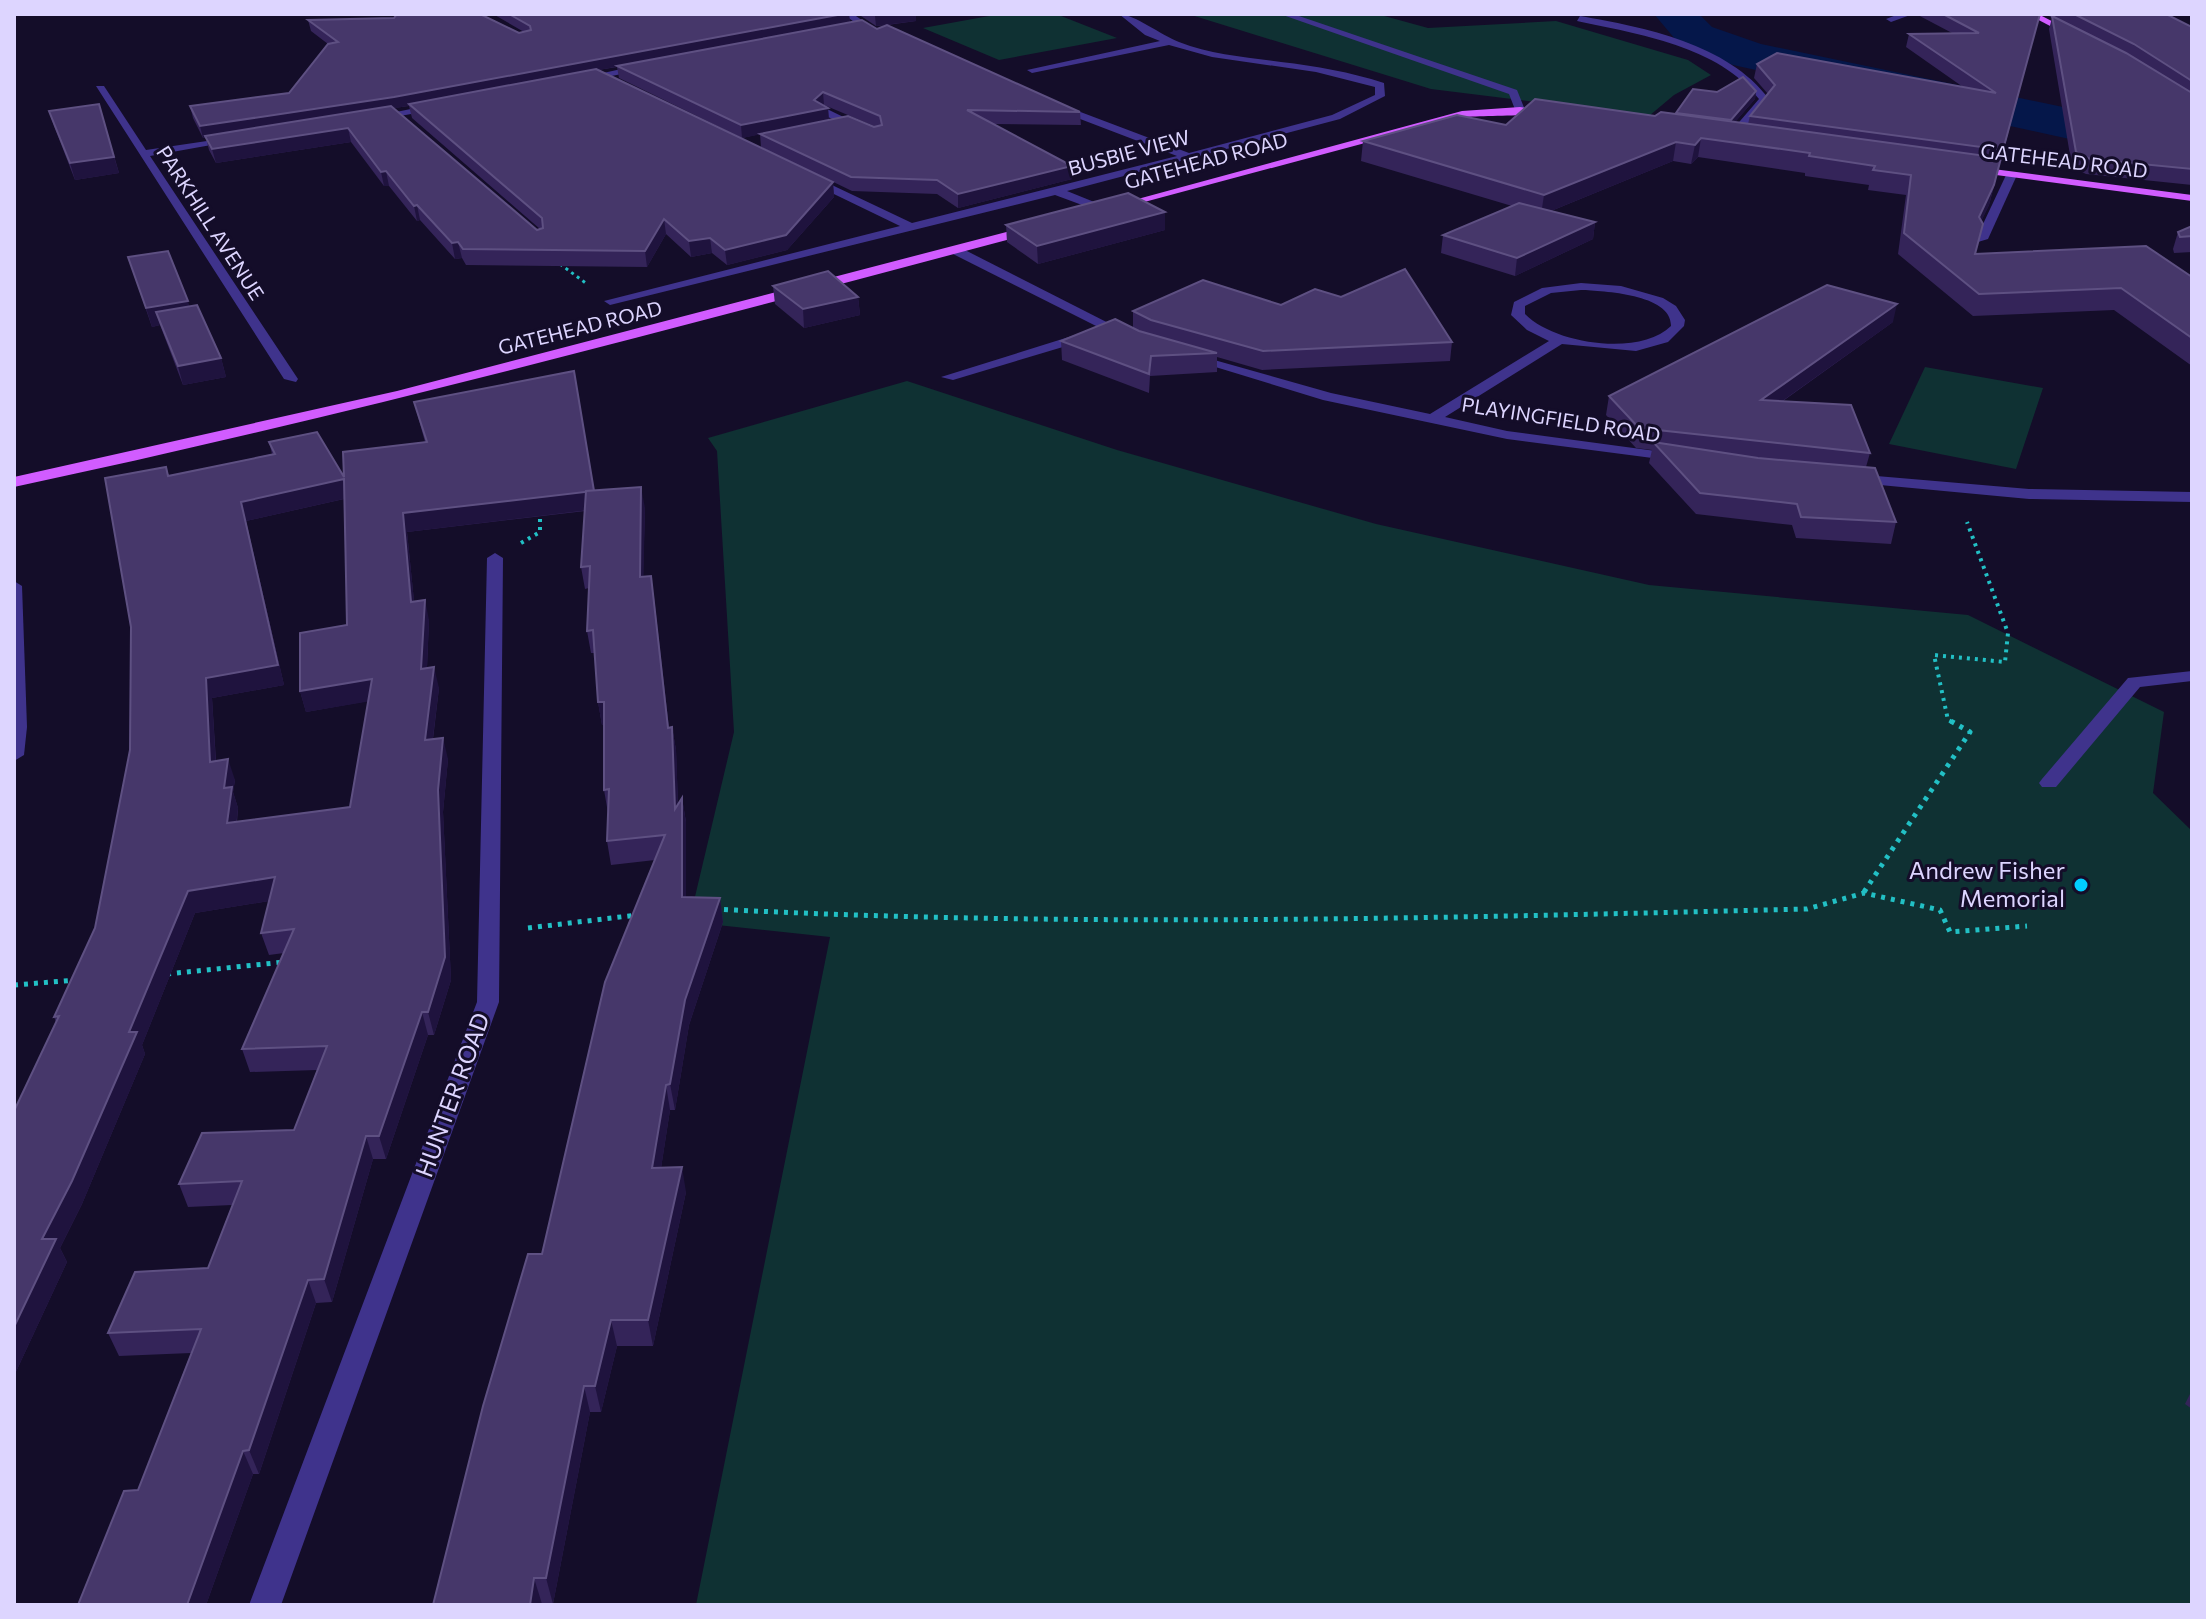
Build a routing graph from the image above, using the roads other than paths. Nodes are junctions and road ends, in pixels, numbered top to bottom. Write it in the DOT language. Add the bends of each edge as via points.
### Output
graph roads {
  1 [pos="847,14"];
  2 [pos="1123,14"];
  3 [pos="1284,14"];
  4 [pos="1909,14"];
  5 [pos="2031,14"];
  6 [pos="1580,19"];
  7 [pos="1891,19"];
  8 [pos="864,26"];
  9 [pos="848,29"];
  10 [pos="880,36"];
  11 [pos="1170,42"];
  12 [pos="2087,42"];
  13 [pos="662,64"];
  14 [pos="1032,70"];
  15 [pos="599,76"];
  16 [pos="568,82"];
  17 [pos="613,83"];
  18 [pos="100,88"];
  19 [pos="1045,102"];
  20 [pos="443,105"];
  21 [pos="1520,110"];
  22 [pos="823,111"];
  23 [pos="397,114"];
  24 [pos="1562,114"];
  25 [pos="367,119"];
  26 [pos="848,123"];
  27 [pos="409,125"];
  28 [pos="832,126"];
  29 [pos="876,134"];
  30 [pos="1718,135"];
  31 [pos="1732,137"];
  32 [pos="248,138"];
  33 [pos="1748,139"];
  34 [pos="143,154"];
  35 [pos="1188,156"];
  36 [pos="1949,167"];
  37 [pos="797,172"];
  38 [pos="2011,175"];
  39 [pos="1056,191"];
  40 [pos="2192,198"];
  41 [pos="1105,210"];
  42 [pos="1075,218"];
  43 [pos="1045,226"];
  44 [pos="911,227"];
  45 [pos="1982,239"];
  46 [pos="955,250"];
  47 [pos="610,301"];
  48 [pos="1111,328"];
  49 [pos="1560,340"];
  50 [pos="1145,344"];
  51 [pos="1176,353"];
  52 [pos="948,377"];
  53 [pos="291,379"];
  54 [pos="1432,419"];
  55 [pos="1692,461"];
  56 [pos="1831,477"];
  57 [pos="14,482"];
  58 [pos="2192,497"];
  59 [pos="495,558"];
  60 [pos="14,586"];
  61 [pos="16,613"];
  62 [pos="2192,676"];
  63 [pos="14,755"];
  64 [pos="2049,783"];
  65 [pos="265,1605"];
  1 -- 8 [label="street"];
  2 -- 11 [label="street, BUSBIE VIEW"];
  3 -- 21 [label="street" via="1513,92"];
  4 -- 7 [label="street"];
  5 -- 12 [label="main road"];
  6 -- 31 [label="street" via="1652,33 1739,74 1761,91 1764,99"];
  8 -- 9 [label="street"];
  8 -- 10 [label="street"];
  11 -- 14 [label="street"];
  11 -- 35 [label="street, BUSBIE VIEW" via="1273,65 1354,74 1380,85 1380,96 1336,117"];
  13 -- 15 [label="street"];
  15 -- 16 [label="street"];
  15 -- 17 [label="street"];
  18 -- 34 [label="street, PARKHILL AVENUE"];
  19 -- 35 [label="street"];
  20 -- 23 [label="street"];
  21 -- 24 [label="main road, GATEHEAD ROAD"];
  21 -- 41 [label="main road, GATEHEAD ROAD" via="1462,114"];
  22 -- 26 [label="street"];
  23 -- 25 [label="street"];
  23 -- 27 [label="street"];
  26 -- 28 [label="street"];
  26 -- 29 [label="street"];
  30 -- 31 [label="main road"];
  31 -- 33 [label="main road"];
  32 -- 34 [label="street"];
  34 -- 53 [label="street, PARKHILL AVENUE"];
  35 -- 39 [label="street, BUSBIE VIEW"];
  36 -- 38 [label="main road, GATEHEAD ROAD"];
  37 -- 44 [label="street"];
  38 -- 40 [label="main road, GATEHEAD ROAD"];
  38 -- 45 [label="street"];
  39 -- 41 [label="street"];
  39 -- 44 [label="street, BUSBIE VIEW"];
  41 -- 42 [label="main road, GATEHEAD ROAD"];
  43 -- 46 [label="main road, GATEHEAD ROAD"];
  44 -- 47 [label="street, BUSBIE VIEW"];
  46 -- 48 [label="street"];
  46 -- 57 [label="main road, GATEHEAD ROAD" via="306,417"];
  48 -- 50 [label="street"];
  48 -- 52 [label="street"];
  49 -- 49 [label="street" via="1523,322 1519,305 1535,293 1555,288 1598,286 1655,300 1678,320 1668,336 1653,342 1601,346"];
  49 -- 54 [label="street"];
  51 -- 54 [label="street, PLAYINGFIELD ROAD" via="1328,397"];
  54 -- 55 [label="street, PLAYINGFIELD ROAD"];
  56 -- 58 [label="street" via="2029,494"];
  59 -- 65 [label="street, HUNTER ROAD" via="488,1002"];
  60 -- 61 [label="street"];
  61 -- 63 [label="street"];
  62 -- 64 [label="street" via="2134,682"];
}
